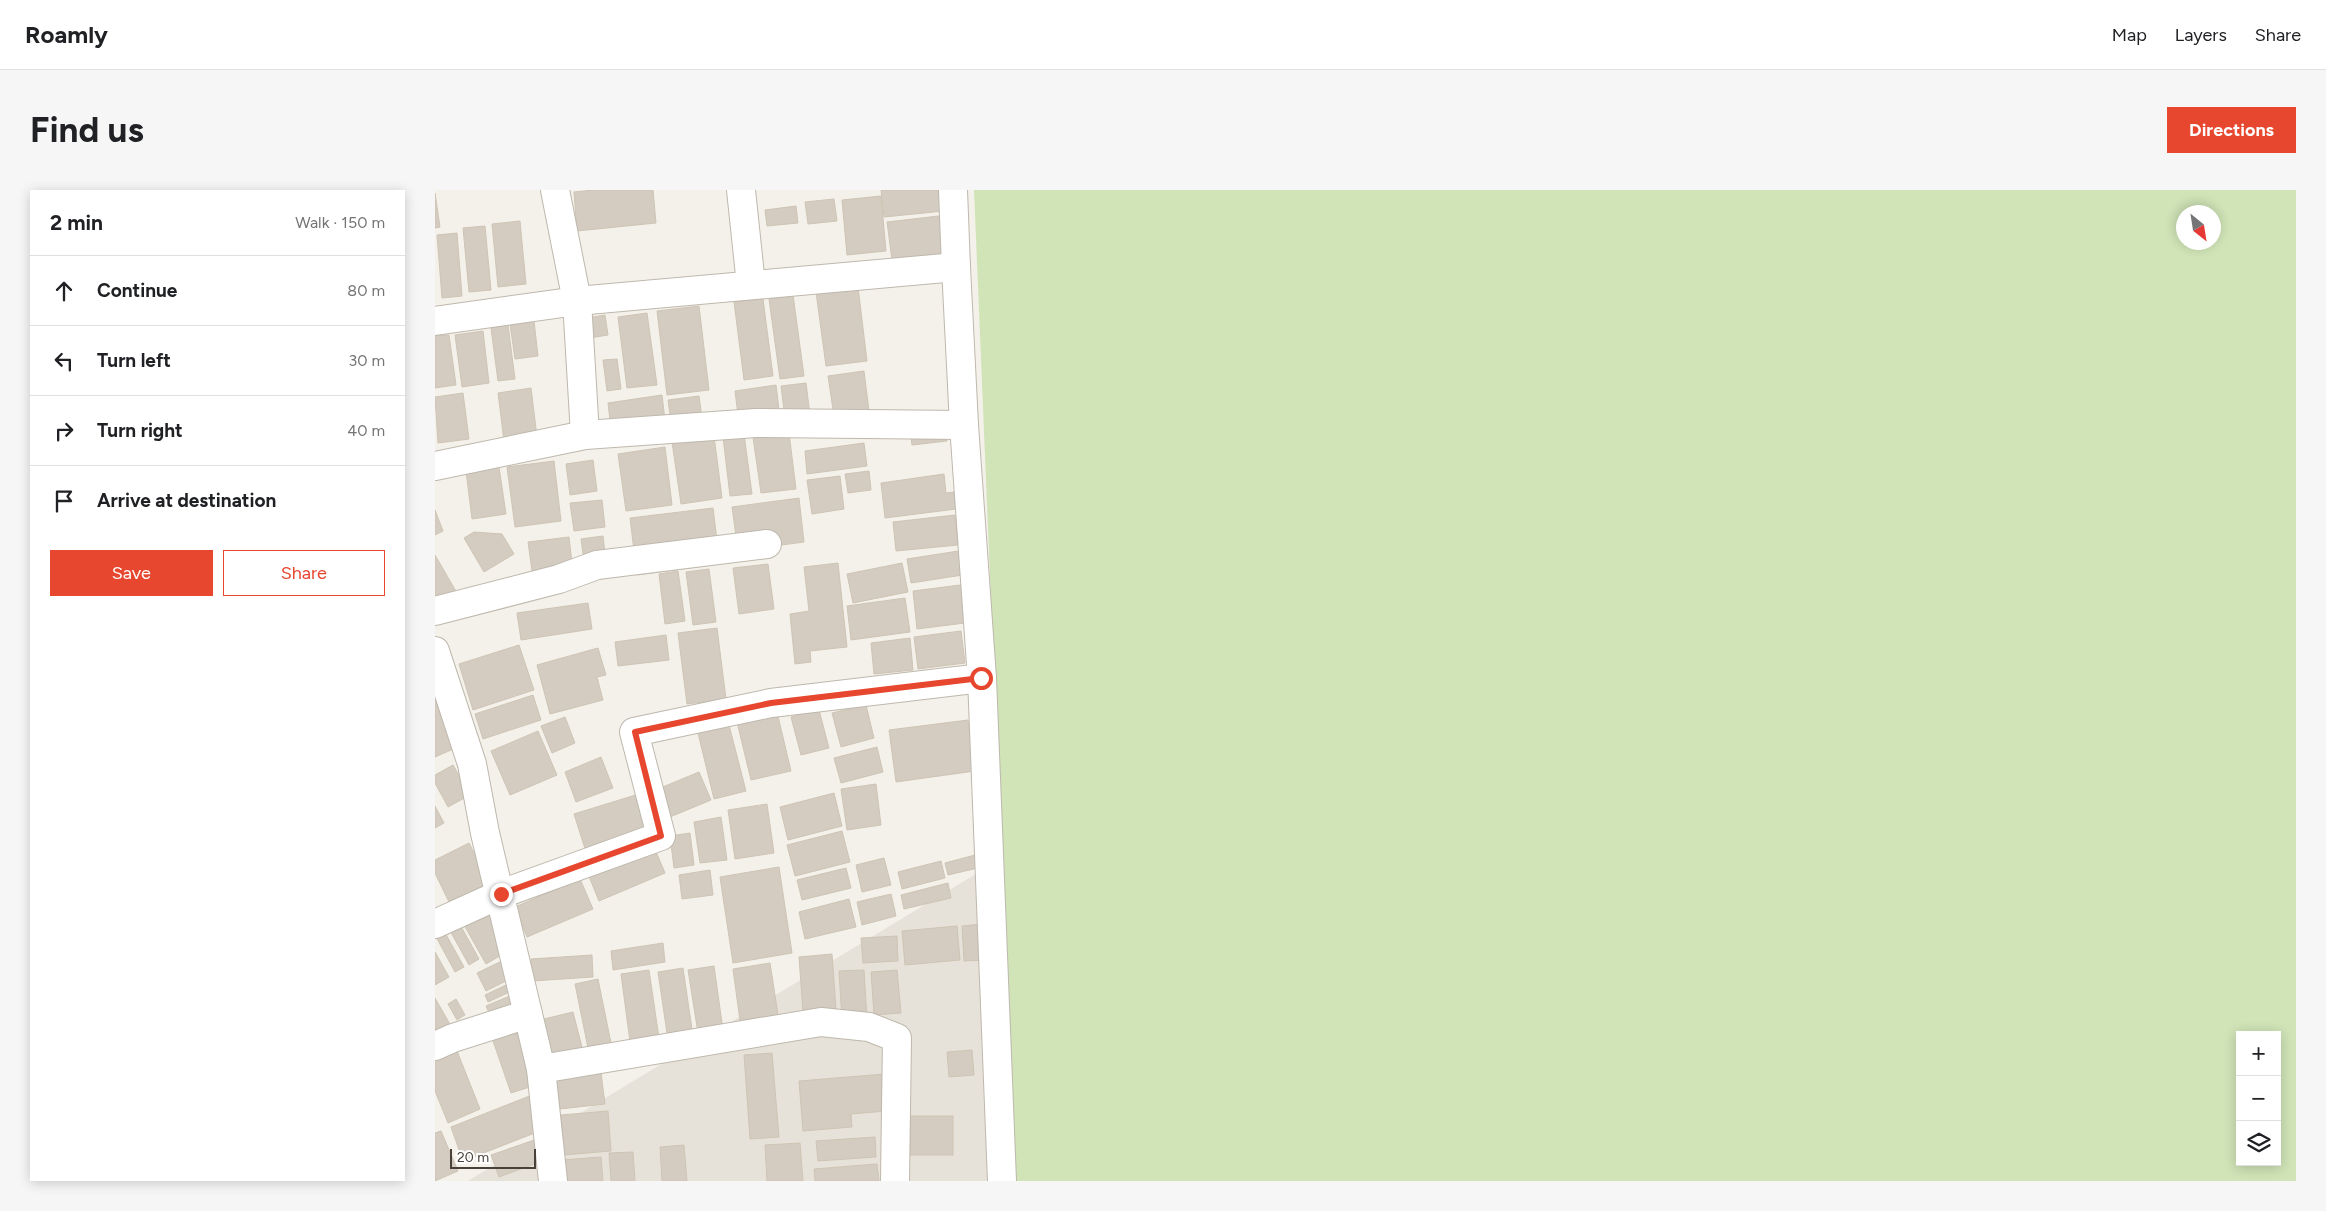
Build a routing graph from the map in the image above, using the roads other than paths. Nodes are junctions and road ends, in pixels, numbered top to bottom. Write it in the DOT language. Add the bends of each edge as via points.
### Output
graph roads {
  1 [pos="555,190"];
  2 [pos="741,190"];
  3 [pos="953,190"];
  4 [pos="956,267"];
  5 [pos="751,285"];
  6 [pos="577,301"];
  7 [pos="435,320"];
  8 [pos="964,425"];
  9 [pos="585,435"];
  10 [pos="435,466"];
  11 [pos="767,544"];
  12 [pos="435,611"];
  13 [pos="435,651"];
  14 [pos="981,678"];
  15 [pos="501,894"];
  16 [pos="435,924"];
  17 [pos="528,1014"];
  18 [pos="435,1046"];
  19 [pos="541,1069"];
  20 [pos="553,1181"];
  21 [pos="895,1181"];
  22 [pos="1002,1181"];
  1 -- 6 [label="street"];
  2 -- 5 [label="street"];
  3 -- 4 [label="street"];
  4 -- 5 [label="street"];
  4 -- 8 [label="street"];
  5 -- 6 [label="street"];
  6 -- 7 [label="street"];
  6 -- 9 [label="street"];
  8 -- 9 [label="street" via="756,422"];
  8 -- 14 [label="street"];
  9 -- 10 [label="street"];
  11 -- 12 [label="street" via="597,565 559,579"];
  13 -- 15 [label="street" via="472,764"];
  14 -- 15 [label="street" via="771,703 635,732 661,836"];
  14 -- 22 [label="street"];
  15 -- 16 [label="street"];
  15 -- 17 [label="street"];
  17 -- 18 [label="street"];
  17 -- 19 [label="street"];
  19 -- 20 [label="street"];
  19 -- 21 [label="street" via="821,1022 869,1027 897,1038"];
}
